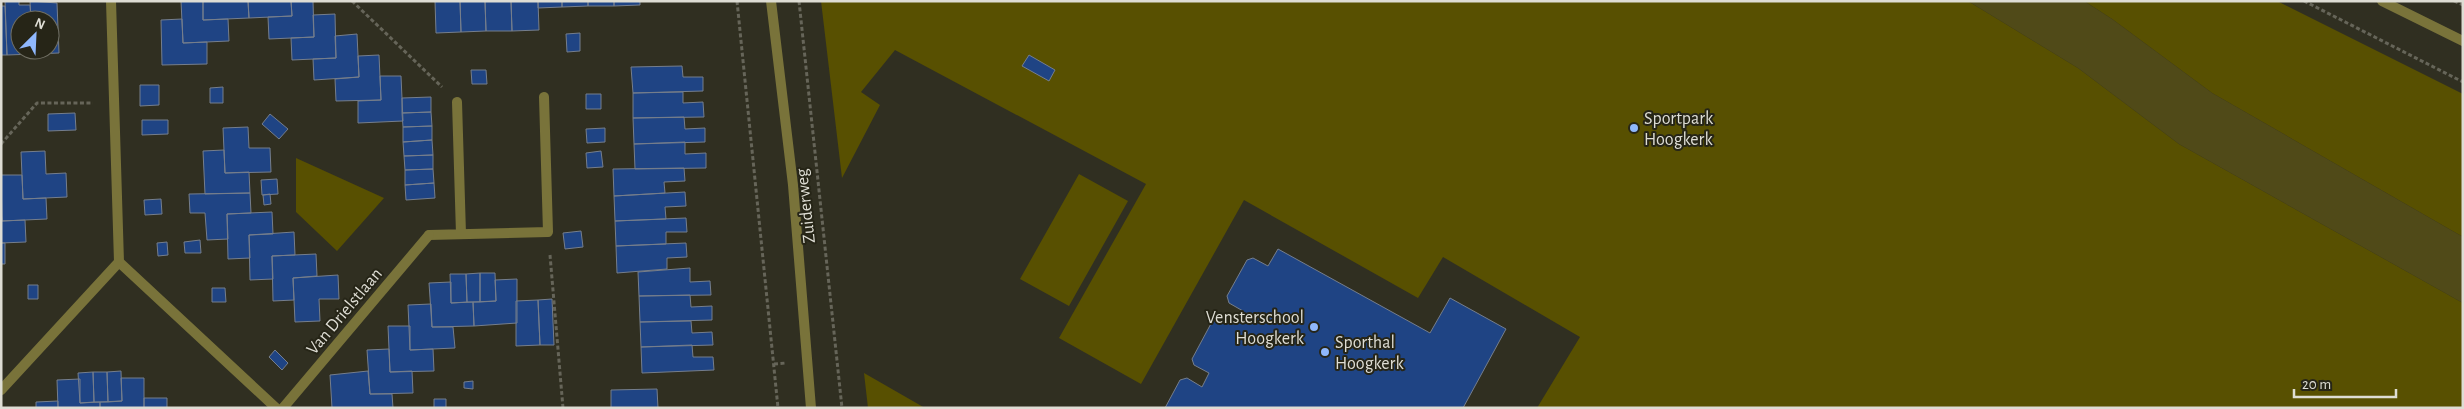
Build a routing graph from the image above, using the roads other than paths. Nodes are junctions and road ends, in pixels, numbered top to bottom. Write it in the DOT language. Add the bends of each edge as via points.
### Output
graph roads {
  1 [pos="111,1"];
  2 [pos="771,1"];
  3 [pos="2382,1"];
  4 [pos="2463,40"];
  5 [pos="544,97"];
  6 [pos="457,102"];
  7 [pos="461,234"];
  8 [pos="119,262"];
  9 [pos="1,390"];
  10 [pos="276,408"];
  11 [pos="284,408"];
  12 [pos="812,408"];
  1 -- 8 [label="street"];
  2 -- 12 [label="street, Zuiderweg" via="793,185"];
  3 -- 4 [label="street"];
  5 -- 7 [label="street" via="548,232"];
  6 -- 7 [label="street"];
  7 -- 11 [label="street, Van Drielstlaan" via="429,235"];
  8 -- 9 [label="street"];
  8 -- 10 [label="street"];
}
